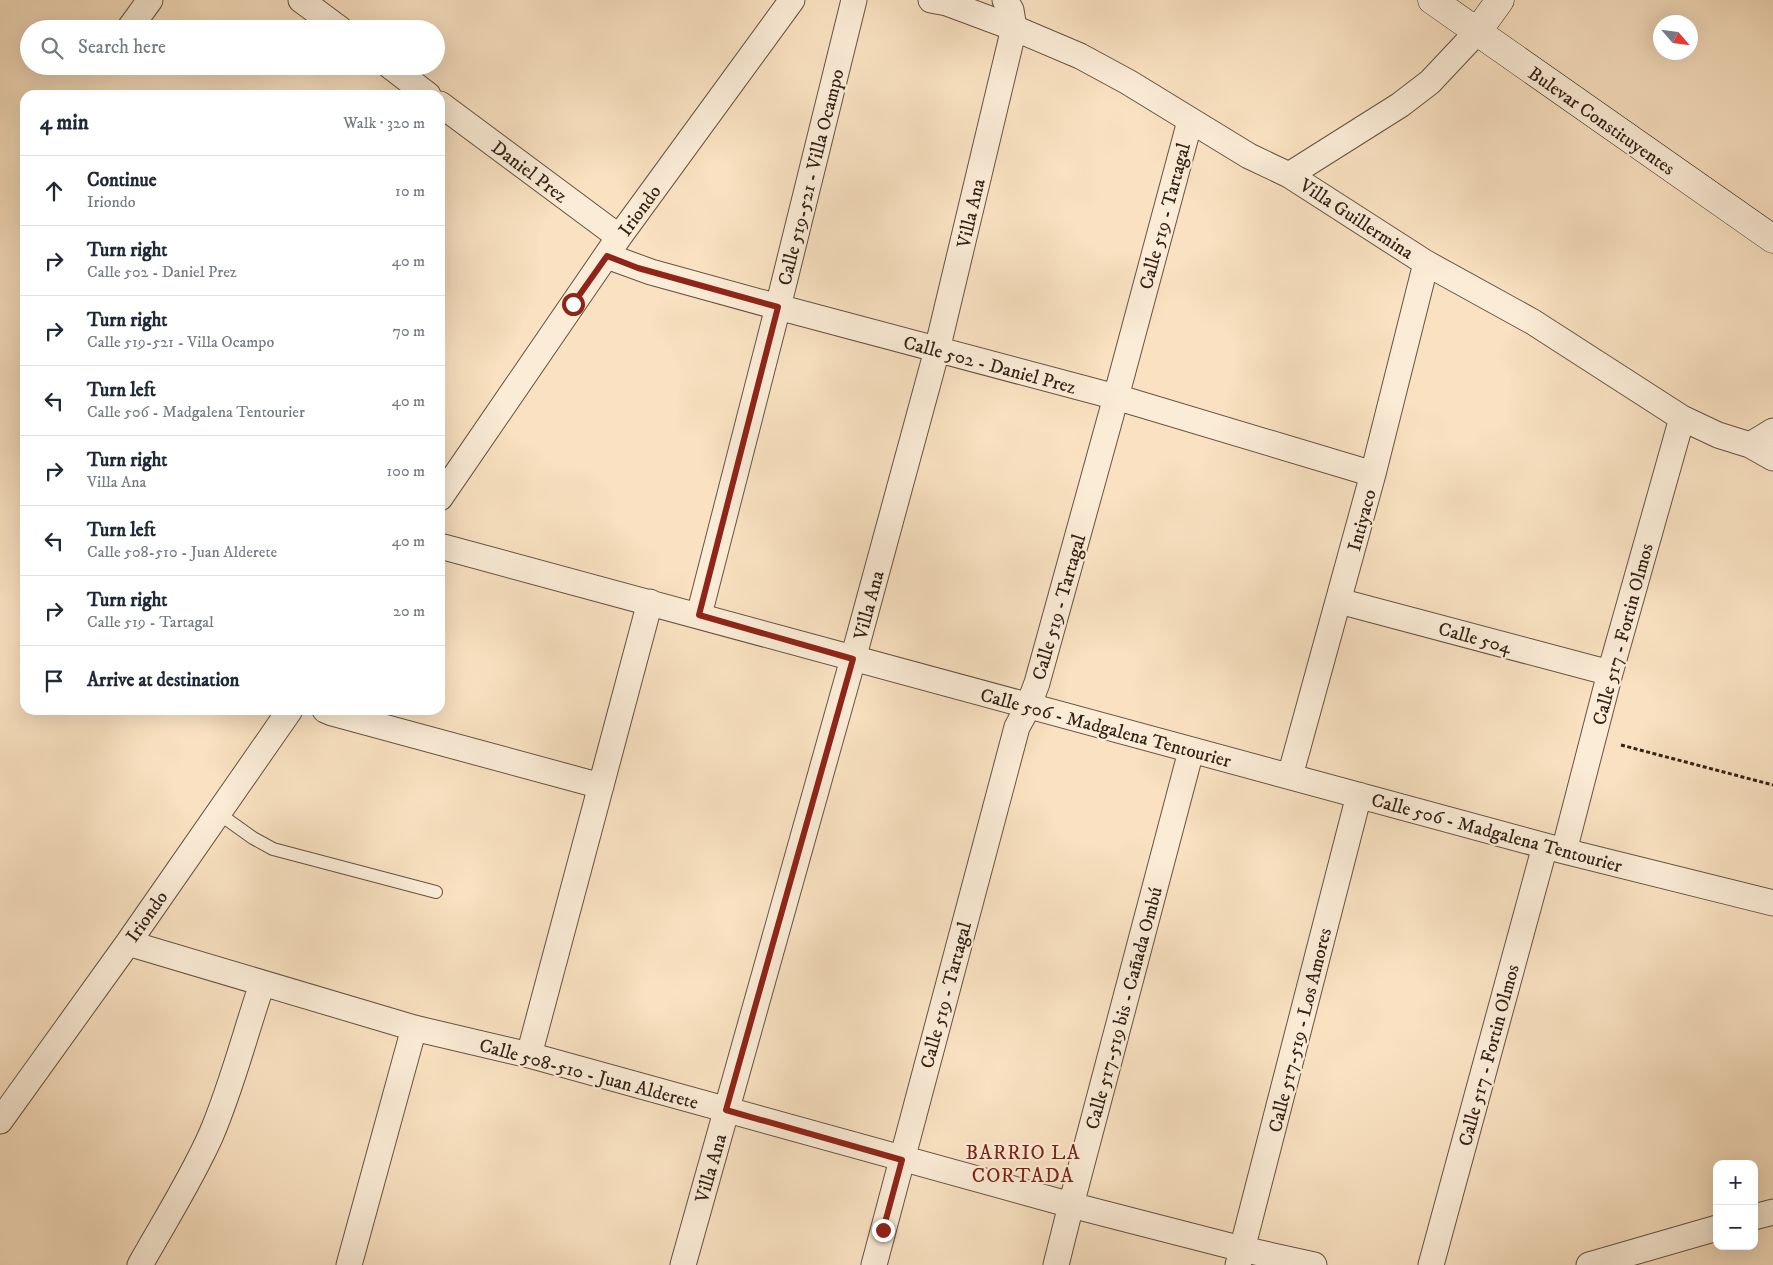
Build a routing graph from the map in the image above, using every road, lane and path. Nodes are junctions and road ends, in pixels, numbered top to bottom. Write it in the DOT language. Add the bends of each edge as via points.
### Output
graph roads {
  1 [pos="150,0"];
  2 [pos="301,0"];
  3 [pos="792,0"];
  4 [pos="854,0"];
  5 [pos="931,0"];
  6 [pos="1005,0"];
  7 [pos="1432,0"];
  8 [pos="1500,0"];
  9 [pos="136,20"];
  10 [pos="328,20"];
  11 [pos="1014,28"];
  12 [pos="1477,32"];
  13 [pos="402,75"];
  14 [pos="421,90"];
  15 [pos="445,108"];
  16 [pos="1190,121"];
  17 [pos="1289,175"];
  18 [pos="1773,239"];
  19 [pos="613,247"];
  20 [pos="1426,263"];
  21 [pos="778,307"];
  22 [pos="937,350"];
  23 [pos="1116,397"];
  24 [pos="1682,418"];
  25 [pos="1773,431"];
  26 [pos="1750,445"];
  27 [pos="1773,458"];
  28 [pos="1373,474"];
  29 [pos="445,491"];
  30 [pos="445,547"];
  31 [pos="1339,601"];
  32 [pos="650,602"];
  33 [pos="699,615"];
  34 [pos="853,659"];
  35 [pos="1610,673"];
  36 [pos="1028,707"];
  37 [pos="287,715"];
  38 [pos="339,715"];
  39 [pos="1594,737"];
  40 [pos="1191,750"];
  41 [pos="1290,776"];
  42 [pos="1773,785"];
  43 [pos="601,786"];
  44 [pos="1359,795"];
  45 [pos="218,813"];
  46 [pos="1554,848"];
  47 [pos="436,892"];
  48 [pos="1773,903"];
  49 [pos="128,943"];
  50 [pos="262,984"];
  51 [pos="414,1028"];
  52 [pos="529,1055"];
  53 [pos="726,1110"];
  54 [pos="0,1121"];
  55 [pos="902,1160"];
  56 [pos="1071,1206"];
  57 [pos="1773,1212"];
  58 [pos="1758,1216"];
  59 [pos="1713,1229"];
  60 [pos="1240,1257"];
  61 [pos="140,1265"];
  62 [pos="349,1265"];
  63 [pos="683,1265"];
  64 [pos="874,1265"];
  65 [pos="1056,1265"];
  66 [pos="1314,1265"];
  67 [pos="1431,1265"];
  68 [pos="1589,1265"];
  1 -- 9 [label="street"];
  2 -- 10 [label="street"];
  3 -- 19 [label="street, Iriondo"];
  4 -- 21 [label="street, Calle 519-521 - Villa Ocampo"];
  5 -- 11 [label="street, Villa Guillermina"];
  6 -- 11 [label="street, Villa Ana" via="1011,10"];
  7 -- 12 [label="street, Bulevar Constituyentes"];
  8 -- 12 [label="street"];
  11 -- 16 [label="street, Villa Guillermina" via="1080,56"];
  11 -- 22 [label="street, Villa Ana"];
  12 -- 17 [label="street" via="1430,82 1400,105"];
  12 -- 18 [label="street, Bulevar Constituyentes"];
  13 -- 14 [label="street"];
  15 -- 19 [label="street, Daniel Prez"];
  16 -- 17 [label="street, Villa Guillermina"];
  16 -- 23 [label="street, Calle 519 - Tartagal"];
  17 -- 20 [label="street, Villa Guillermina"];
  19 -- 21 [label="street, Calle 502 - Daniel Prez" via="625,264"];
  19 -- 29 [label="street, Iriondo"];
  20 -- 24 [label="street, Villa Guillermina" via="1533,322"];
  20 -- 28 [label="street, Intiyaco"];
  21 -- 22 [label="street, Calle 502 - Daniel Prez"];
  21 -- 33 [label="street, Calle 519-521 - Villa Ocampo"];
  22 -- 23 [label="street, Calle 502 - Daniel Prez"];
  22 -- 34 [label="street, Villa Ana"];
  23 -- 28 [label="street, Calle 502 - Daniel Prez"];
  23 -- 36 [label="street, Calle 519 - Tartagal" via="1038,683"];
  24 -- 26 [label="street, Villa Guillermina" via="1718,435"];
  24 -- 35 [label="street, Calle 517 - Fortin Olmos"];
  25 -- 26 [label="street"];
  26 -- 27 [label="street, Villa Guillermina"];
  28 -- 31 [label="street, Intiyaco"];
  30 -- 32 [label="street, Calle 506 - Madgalena Tentourier"];
  31 -- 35 [label="street, Calle 504"];
  31 -- 41 [label="street, Intiyaco"];
  32 -- 33 [label="street, Calle 506 - Madgalena Tentourier"];
  32 -- 43 [label="street"];
  33 -- 34 [label="street, Calle 506 - Madgalena Tentourier"];
  34 -- 36 [label="street, Calle 506 - Madgalena Tentourier"];
  34 -- 53 [label="street, Villa Ana"];
  35 -- 39 [label="street, Calle 517 - Fortin Olmos"];
  36 -- 40 [label="street, Calle 506 - Madgalena Tentourier"];
  36 -- 55 [label="street, Calle 519 - Tartagal" via="1017,727"];
  37 -- 45 [label="street, Iriondo"];
  38 -- 43 [label="street"];
  39 -- 42 [label="path"];
  39 -- 46 [label="street, Calle 517 - Fortin Olmos"];
  40 -- 41 [label="street, Calle 506 - Madgalena Tentourier"];
  40 -- 56 [label="street, Calle 517-519 bis - Cañada Ombú"];
  41 -- 44 [label="street, Calle 506 - Madgalena Tentourier"];
  43 -- 52 [label="street"];
  44 -- 46 [label="street, Calle 506 - Madgalena Tentourier"];
  44 -- 60 [label="street, Calle 517-519 - Los Amores"];
  45 -- 47 [label="lane" via="273,848"];
  45 -- 49 [label="street, Iriondo"];
  46 -- 48 [label="street, Calle 506 - Madgalena Tentourier"];
  46 -- 67 [label="street, Calle 517 - Fortin Olmos"];
  49 -- 50 [label="street, Calle 508-510 - Juan Alderete"];
  49 -- 54 [label="street, Iriondo"];
  50 -- 51 [label="street, Calle 508-510 - Juan Alderete"];
  50 -- 61 [label="street" via="210,1135 191,1176"];
  51 -- 52 [label="street, Calle 508-510 - Juan Alderete"];
  51 -- 62 [label="street"];
  52 -- 53 [label="street, Calle 508-510 - Juan Alderete"];
  53 -- 55 [label="street, Calle 508-510 - Juan Alderete"];
  53 -- 63 [label="street, Villa Ana"];
  55 -- 56 [label="street, Calle 508-510 - Juan Alderete"];
  55 -- 64 [label="street, Calle 519 - Tartagal"];
  56 -- 60 [label="street, Calle 508-510 - Juan Alderete"];
  56 -- 65 [label="street, Calle 517-519 bis - Cañada Ombú"];
  57 -- 58 [label="street"];
  59 -- 68 [label="street"];
  60 -- 66 [label="street, Calle 508-510 - Juan Alderete"];
}
